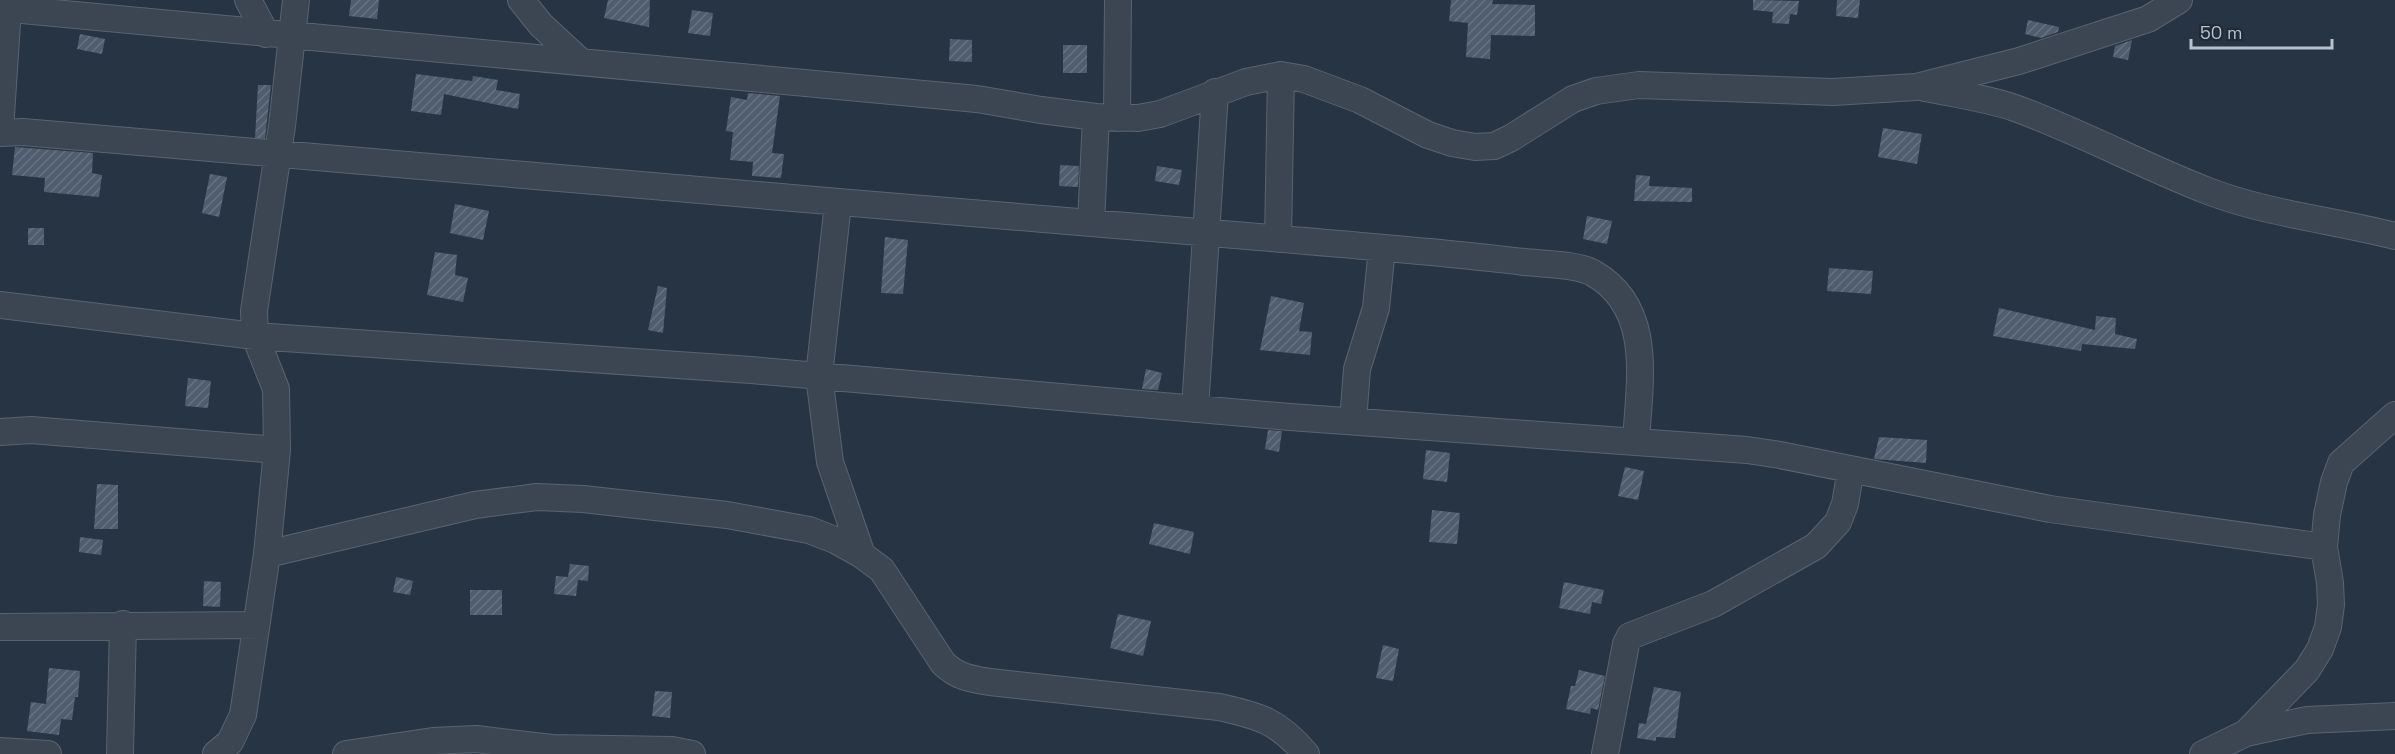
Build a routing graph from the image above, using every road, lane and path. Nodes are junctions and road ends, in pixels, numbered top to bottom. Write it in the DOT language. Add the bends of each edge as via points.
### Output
graph roads {
  1 [pos="248,0"];
  2 [pos="296,0"];
  3 [pos="521,0"];
  4 [pos="1118,0"];
  5 [pos="2179,0"];
  6 [pos="4,8"];
  7 [pos="266,34"];
  8 [pos="292,36"];
  9 [pos="580,61"];
  10 [pos="1281,75"];
  11 [pos="1916,87"];
  12 [pos="1215,92"];
  13 [pos="1106,117"];
  14 [pos="0,132"];
  15 [pos="277,155"];
  16 [pos="838,202"];
  17 [pos="1091,223"];
  18 [pos="1207,233"];
  19 [pos="2395,236"];
  20 [pos="1278,239"];
  21 [pos="1382,248"];
  22 [pos="0,305"];
  23 [pos="255,336"];
  24 [pos="819,376"];
  25 [pos="1195,409"];
  26 [pos="2395,415"];
  27 [pos="1353,422"];
  28 [pos="0,432"];
  29 [pos="1636,442"];
  30 [pos="277,450"];
  31 [pos="1851,469"];
  32 [pos="2324,547"];
  33 [pos="267,554"];
  34 [pos="862,555"];
  35 [pos="123,624"];
  36 [pos="256,625"];
  37 [pos="0,627"];
  38 [pos="2395,716"];
  39 [pos="2247,733"];
  40 [pos="0,751"];
  41 [pos="48,754"];
  42 [pos="120,754"];
  43 [pos="216,754"];
  44 [pos="346,754"];
  45 [pos="692,754"];
  46 [pos="1306,754"];
  47 [pos="1605,754"];
  48 [pos="2203,754"];
  1 -- 7 [label="street"];
  2 -- 8 [label="street"];
  3 -- 9 [label="street" via="541,25"];
  4 -- 13 [label="street"];
  5 -- 11 [label="street" via="2148,19 2019,61"];
  6 -- 7 [label="street"];
  6 -- 14 [label="street"];
  7 -- 8 [label="street"];
  8 -- 9 [label="street"];
  8 -- 15 [label="street"];
  9 -- 13 [label="street" via="977,99"];
  10 -- 11 [label="street" via="1304,79 1360,100 1428,135 1475,147 1494,146 1573,99 1596,91 1639,86 1833,92"];
  10 -- 12 [label="street"];
  10 -- 20 [label="street"];
  11 -- 19 [label="street" via="2014,108 2247,205"];
  12 -- 13 [label="street" via="1160,114"];
  12 -- 18 [label="street"];
  13 -- 17 [label="street"];
  14 -- 15 [label="street"];
  15 -- 16 [label="street"];
  15 -- 23 [label="street" via="254,311"];
  16 -- 17 [label="street"];
  16 -- 24 [label="street"];
  17 -- 18 [label="street"];
  18 -- 20 [label="street"];
  18 -- 25 [label="street"];
  20 -- 21 [label="street"];
  21 -- 27 [label="street" via="1376,308 1357,369"];
  21 -- 29 [label="street" via="1589,270 1610,284 1638,330"];
  22 -- 23 [label="street"];
  23 -- 24 [label="street"];
  23 -- 30 [label="street" via="276,389"];
  24 -- 25 [label="street"];
  24 -- 34 [label="street" via="830,462"];
  25 -- 27 [label="street"];
  26 -- 32 [label="street" via="2341,463 2327,515"];
  27 -- 29 [label="street"];
  28 -- 30 [label="street" via="31,430"];
  29 -- 31 [label="street" via="1747,450"];
  30 -- 33 [label="street"];
  31 -- 32 [label="street" via="2050,509"];
  31 -- 47 [label="street" via="1838,522 1816,546 1713,604 1630,636"];
  32 -- 39 [label="street" via="2331,606 2320,649 2307,670"];
  33 -- 34 [label="street" via="475,505 537,497 583,498 727,515 809,530"];
  33 -- 36 [label="street"];
  34 -- 46 [label="street" via="882,570 943,663 964,678 1247,713 1273,723"];
  35 -- 36 [label="street"];
  35 -- 37 [label="street"];
  35 -- 42 [label="street"];
  36 -- 43 [label="street" via="243,715 230,742"];
  38 -- 39 [label="street" via="2307,720"];
  39 -- 48 [label="street"];
  40 -- 41 [label="street"];
  44 -- 45 [label="street" via="433,741 477,739 552,748 672,750"];
}
